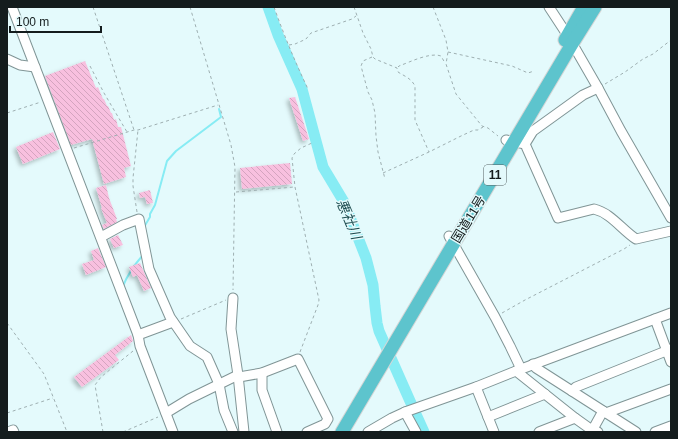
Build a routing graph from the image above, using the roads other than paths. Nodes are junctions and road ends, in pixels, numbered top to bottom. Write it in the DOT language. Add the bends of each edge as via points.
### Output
graph roads {
  1 [pos="12,7"];
  2 [pos="550,7"];
  3 [pos="584,7"];
  4 [pos="595,7"];
  5 [pos="570,40"];
  6 [pos="7,59"];
  7 [pos="35,67"];
  8 [pos="598,88"];
  9 [pos="515,141"];
  10 [pos="671,218"];
  11 [pos="671,231"];
  12 [pos="101,237"];
  13 [pos="452,240"];
  14 [pos="232,298"];
  15 [pos="671,313"];
  16 [pos="655,319"];
  17 [pos="173,322"];
  18 [pos="138,335"];
  19 [pos="669,351"];
  20 [pos="384,354"];
  21 [pos="671,362"];
  22 [pos="533,364"];
  23 [pos="518,370"];
  24 [pos="262,373"];
  25 [pos="238,376"];
  26 [pos="219,384"];
  27 [pos="476,387"];
  28 [pos="671,389"];
  29 [pos="572,391"];
  30 [pos="545,394"];
  31 [pos="411,410"];
  32 [pos="605,412"];
  33 [pos="166,414"];
  34 [pos="488,417"];
  35 [pos="575,418"];
  36 [pos="671,426"];
  37 [pos="326,429"];
  38 [pos="592,430"];
  39 [pos="8,432"];
  40 [pos="14,432"];
  41 [pos="173,432"];
  42 [pos="233,432"];
  43 [pos="244,432"];
  44 [pos="277,432"];
  45 [pos="307,432"];
  46 [pos="342,432"];
  47 [pos="368,432"];
  48 [pos="416,432"];
  49 [pos="494,432"];
  50 [pos="538,432"];
  51 [pos="636,432"];
  52 [pos="655,432"];
  1 -- 7 [label="street"];
  2 -- 5 [label="street"];
  3 -- 5 [label="highway, 国道11号 / 11"];
  4 -- 5 [label="highway, 国道11号 / 11"];
  5 -- 8 [label="street"];
  5 -- 9 [label="highway, 国道11号 / 11"];
  6 -- 7 [label="street" via="20,65"];
  7 -- 12 [label="street"];
  8 -- 9 [label="street" via="583,95"];
  8 -- 10 [label="street"];
  9 -- 11 [label="street" via="558,218 594,209 636,239"];
  9 -- 13 [label="highway, 国道11号 / 11"];
  12 -- 17 [label="street" via="138,219 149,268"];
  12 -- 18 [label="street"];
  13 -- 20 [label="highway, 国道11号 / 11"];
  13 -- 23 [label="street" via="510,346"];
  14 -- 25 [label="street" via="231,329"];
  15 -- 16 [label="street"];
  16 -- 19 [label="street"];
  16 -- 22 [label="street"];
  17 -- 18 [label="street"];
  17 -- 26 [label="street" via="190,346 207,357"];
  18 -- 33 [label="street"];
  19 -- 21 [label="street"];
  19 -- 29 [label="street" via="576,387"];
  20 -- 37 [label="highway, 国道11号 / 11"];
  20 -- 46 [label="highway, 国道11号 / 11"];
  22 -- 23 [label="street"];
  22 -- 29 [label="street"];
  23 -- 27 [label="street"];
  23 -- 30 [label="street"];
  24 -- 25 [label="street"];
  24 -- 37 [label="street" via="298,359 328,419"];
  24 -- 44 [label="street" via="262,390"];
  25 -- 26 [label="street"];
  25 -- 43 [label="street"];
  26 -- 33 [label="street"];
  26 -- 42 [label="street" via="224,410"];
  27 -- 31 [label="street"];
  27 -- 34 [label="street"];
  28 -- 32 [label="street"];
  29 -- 32 [label="street"];
  30 -- 34 [label="street"];
  30 -- 35 [label="street"];
  31 -- 47 [label="street"];
  31 -- 48 [label="street"];
  32 -- 38 [label="street"];
  32 -- 51 [label="street"];
  33 -- 41 [label="street"];
  34 -- 49 [label="street"];
  35 -- 38 [label="street"];
  35 -- 50 [label="street"];
  36 -- 52 [label="street"];
  37 -- 45 [label="street"];
  39 -- 40 [label="street"];
}
